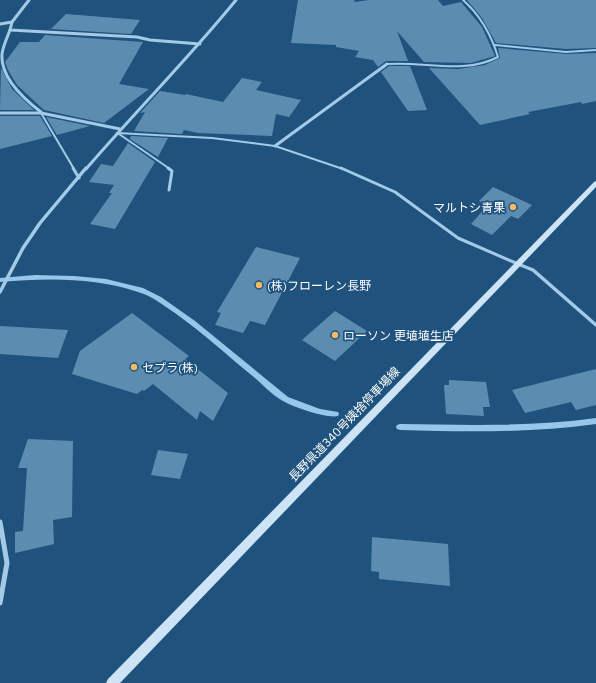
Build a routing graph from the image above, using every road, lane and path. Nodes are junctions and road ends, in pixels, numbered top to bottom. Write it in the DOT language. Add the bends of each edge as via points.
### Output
graph roads {
  1 [pos="28,0"];
  2 [pos="236,0"];
  3 [pos="463,0"];
  4 [pos="12,22"];
  5 [pos="0,24"];
  6 [pos="10,30"];
  7 [pos="200,44"];
  8 [pos="495,45"];
  9 [pos="596,50"];
  10 [pos="387,64"];
  11 [pos="0,113"];
  12 [pos="41,113"];
  13 [pos="120,128"];
  14 [pos="117,133"];
  15 [pos="275,146"];
  16 [pos="79,178"];
  17 [pos="596,183"];
  18 [pos="169,190"];
  19 [pos="518,264"];
  20 [pos="0,292"];
  21 [pos="596,325"];
  22 [pos="0,522"];
  23 [pos="0,603"];
  24 [pos="112,683"];
  1 -- 4 [label="street"];
  2 -- 7 [label="street"];
  3 -- 8 [label="lane" via="479,14"];
  4 -- 5 [label="street"];
  4 -- 6 [label="street"];
  6 -- 7 [label="street" via="137,37"];
  6 -- 12 [label="street" via="2,52 5,73 10,82"];
  7 -- 13 [label="street"];
  8 -- 9 [label="lane" via="566,52"];
  8 -- 10 [label="lane" via="498,57 489,63 443,67 398,62"];
  10 -- 15 [label="street"];
  11 -- 12 [label="street"];
  12 -- 13 [label="street"];
  12 -- 16 [label="lane"];
  13 -- 14 [label="street"];
  14 -- 15 [label="lane" via="212,138"];
  14 -- 16 [label="street"];
  14 -- 18 [label="lane" via="172,171"];
  15 -- 19 [label="lane" via="331,164 387,188 458,238"];
  16 -- 20 [label="street" via="40,223 23,248"];
  17 -- 19 [label="main road, 長野県道340号姨捨停車場線"];
  19 -- 21 [label="street" via="533,270"];
  19 -- 24 [label="main road, 長野県道340号姨捨停車場線"];
  22 -- 23 [label="street" via="7,562"];
}
